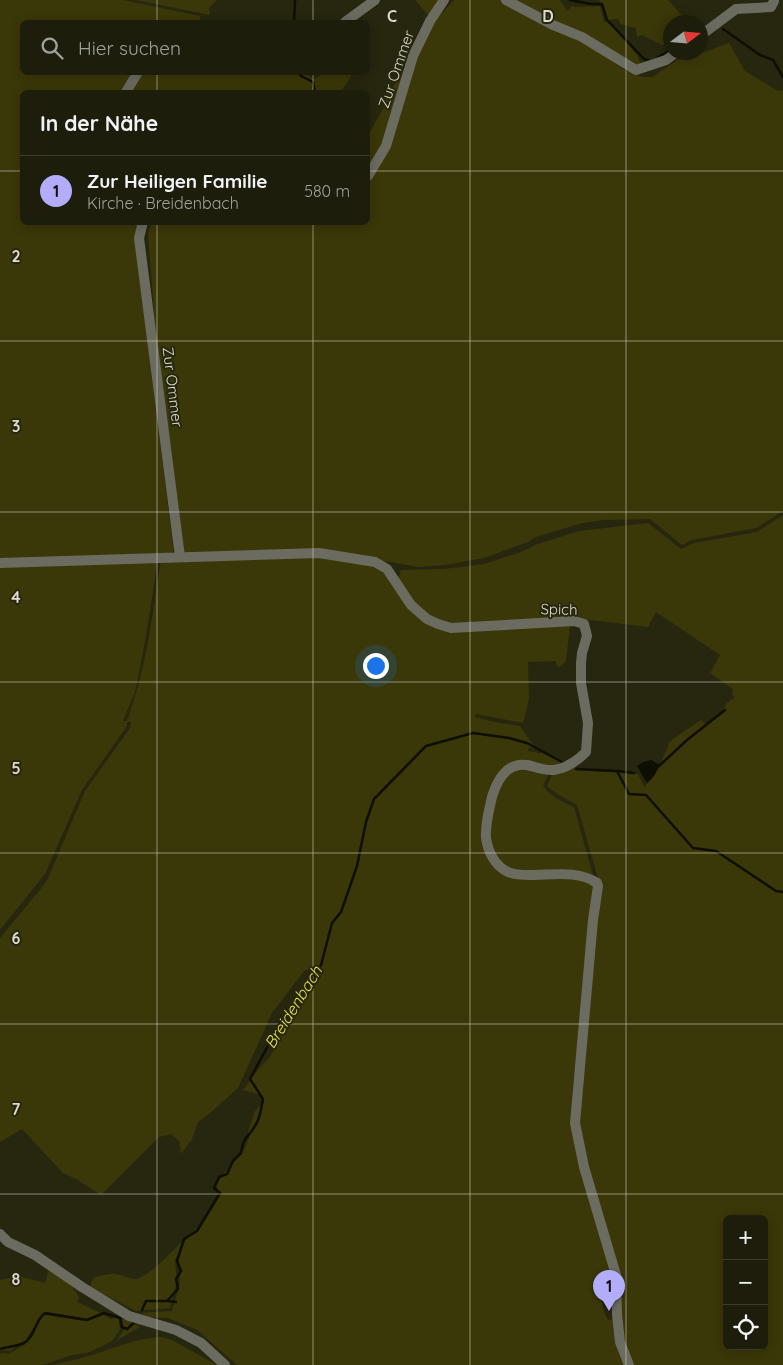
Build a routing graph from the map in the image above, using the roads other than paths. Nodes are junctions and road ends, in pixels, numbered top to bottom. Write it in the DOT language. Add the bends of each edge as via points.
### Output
graph roads {
  1 [pos="375,0"];
  2 [pos="444,0"];
  3 [pos="506,0"];
  4 [pos="774,1"];
  5 [pos="348,20"];
  6 [pos="708,30"];
  7 [pos="666,60"];
  8 [pos="136,75"];
  9 [pos="127,90"];
  10 [pos="370,173"];
  11 [pos="142,225"];
  12 [pos="180,557"];
  13 [pos="0,563"];
  14 [pos="0,1234"];
  15 [pos="225,1365"];
  16 [pos="629,1365"];
  1 -- 5 [label="street"];
  2 -- 10 [label="street, Zur Ommer" via="430,20 413,56 386,146"];
  3 -- 7 [label="street" via="582,37 636,70"];
  4 -- 6 [label="street" via="771,8 736,9"];
  8 -- 9 [label="street"];
  11 -- 12 [label="street, Zur Ommer" via="139,238"];
  12 -- 13 [label="street"];
  12 -- 16 [label="street, Spich" via="319,553 375,562 387,569 411,605 427,619 451,628 574,621 584,624 587,636 582,653 581,683 588,723 586,752 565,767 552,770 525,765 504,772 496,785 486,831 493,859 509,872 524,875 575,874 597,883 575,1123 584,1167 616,1274 620,1342"];
  14 -- 15 [label="street" via="129,1316 176,1330 201,1343"];
}
